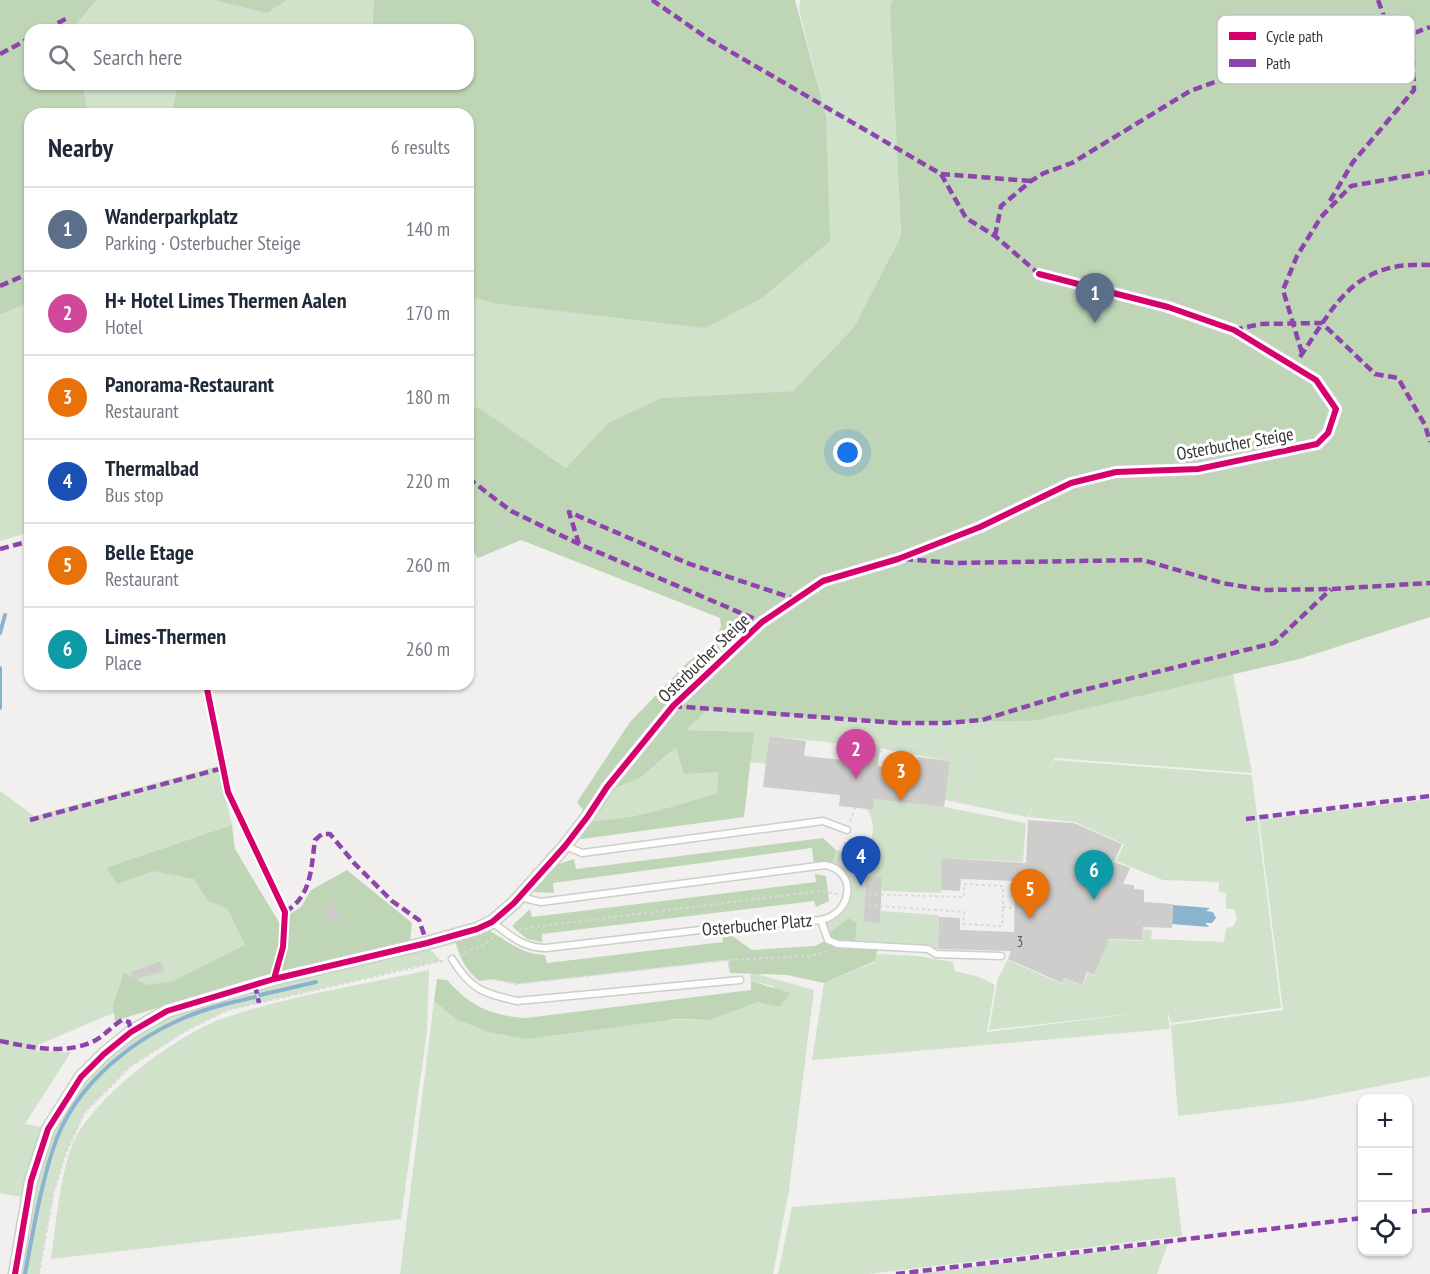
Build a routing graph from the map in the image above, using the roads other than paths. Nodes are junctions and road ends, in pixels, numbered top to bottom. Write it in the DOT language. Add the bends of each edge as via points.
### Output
graph roads {
  1 [pos="1039,274"];
  2 [pos="847,830"];
  3 [pos="565,846"];
  4 [pos="520,897"];
  5 [pos="821,920"];
  6 [pos="492,922"];
  7 [pos="1001,956"];
  8 [pos="452,959"];
  9 [pos="740,980"];
  10 [pos="15,1274"];
  1 -- 3 [label="street, Osterbucher Steige" via="1234,330 1316,381 1336,409 1328,433 1317,444 1198,469 1116,472 1071,483 980,527 898,559 823,581 762,622 673,706"];
  2 -- 3 [label="lane" via="823,821 582,853"];
  3 -- 4 [label="street, Osterbucher Steige"];
  4 -- 5 [label="lane, Osterbucher Platz" via="541,902 825,865 839,870 846,879 848,896 843,909 834,917"];
  4 -- 6 [label="street, Osterbucher Steige"];
  5 -- 6 [label="lane, Osterbucher Platz" via="546,948 522,944"];
  5 -- 7 [label="lane" via="828,940 838,944"];
  6 -- 10 [label="street, Osterbucher Steige" via="427,944 210,997 167,1011 131,1032 81,1077 48,1129 31,1180"];
  8 -- 9 [label="lane" via="464,978 483,993 517,1001"];
}
